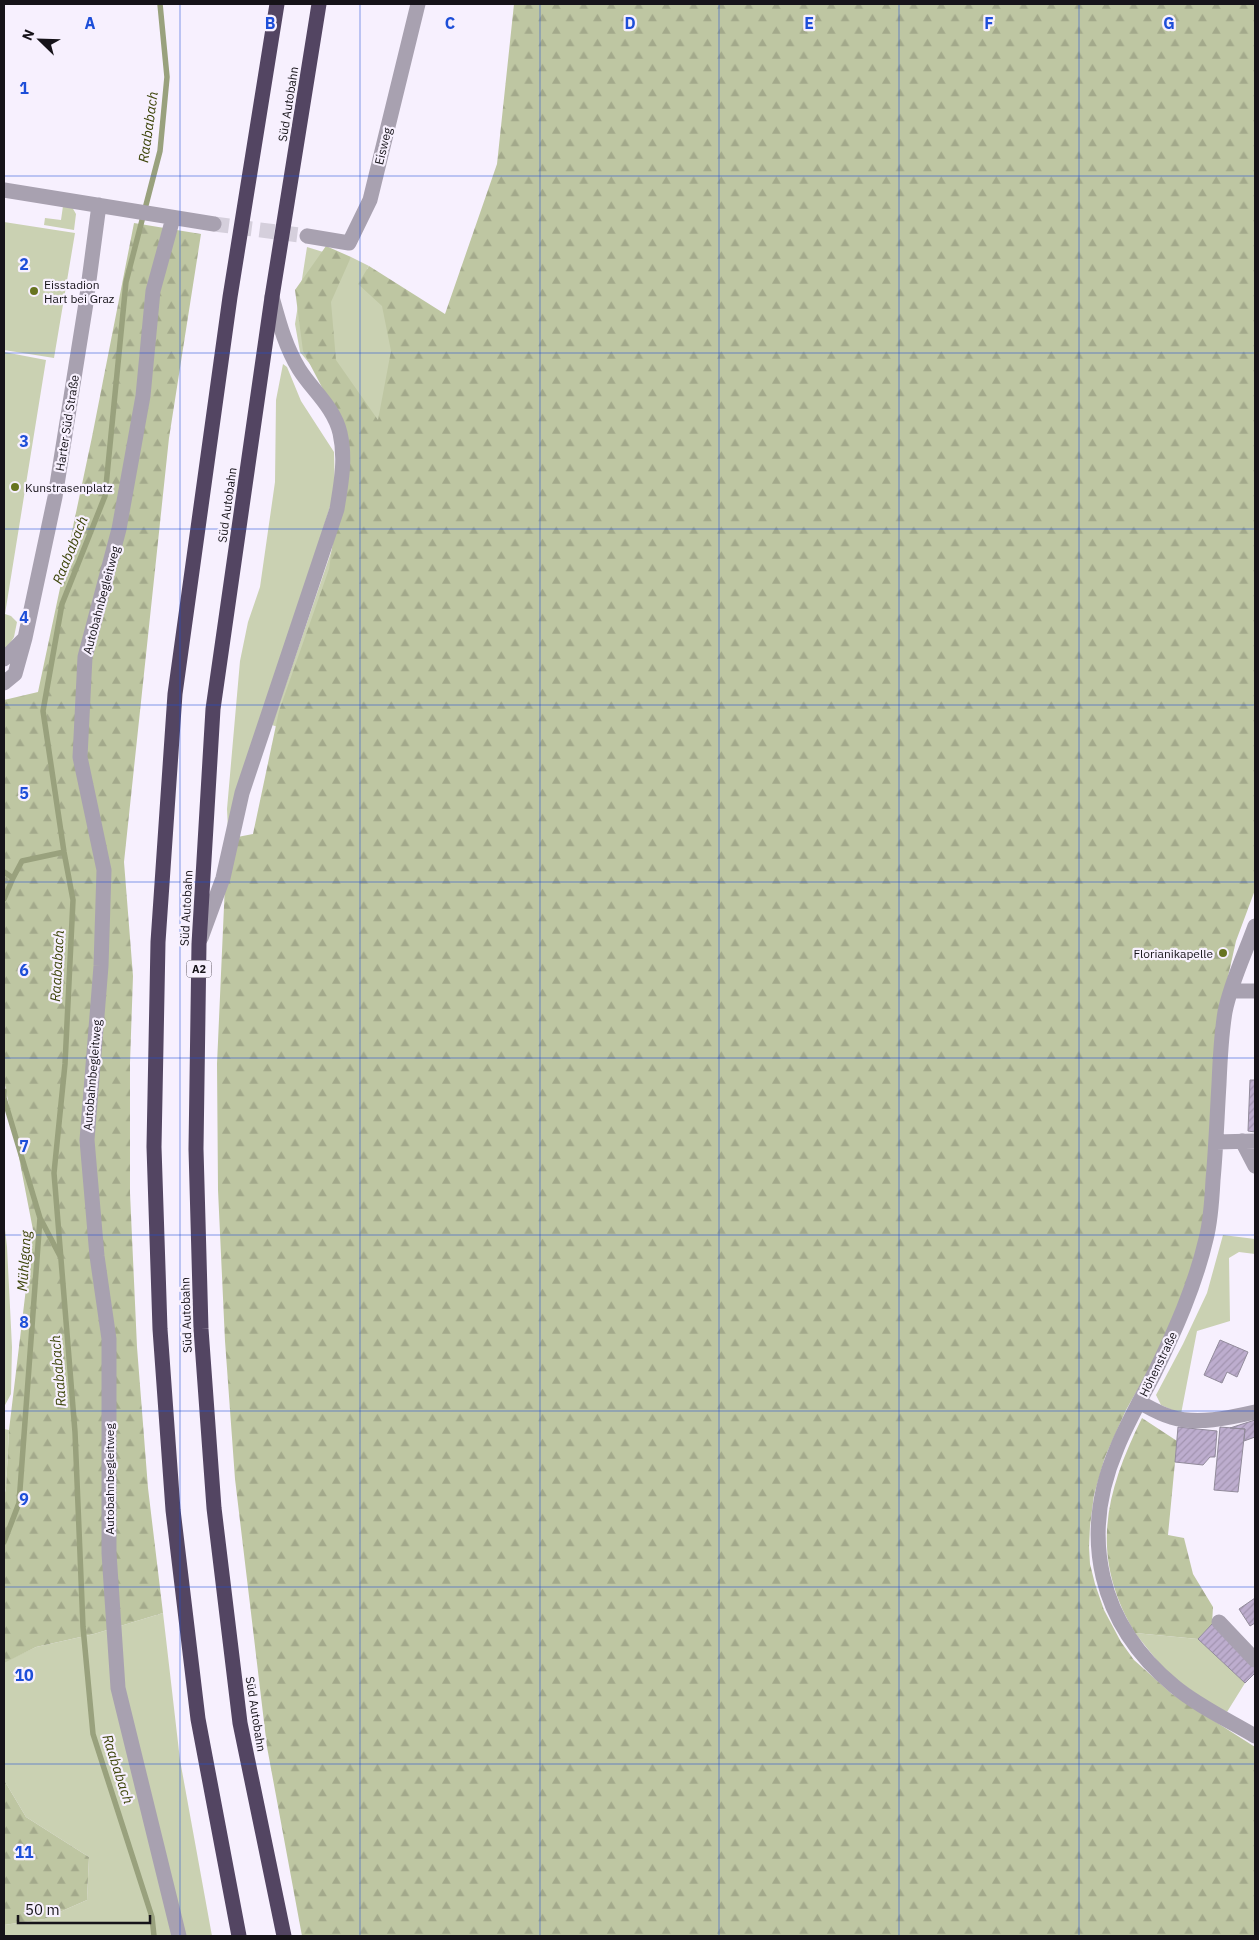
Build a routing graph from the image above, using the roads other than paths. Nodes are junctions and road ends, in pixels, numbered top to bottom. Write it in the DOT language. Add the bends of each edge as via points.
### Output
graph roads {
  1 [pos="277,4"];
  2 [pos="319,4"];
  3 [pos="418,4"];
  4 [pos="4,190"];
  5 [pos="99,205"];
  6 [pos="168,217"];
  7 [pos="214,224"];
  8 [pos="307,236"];
  9 [pos="272,297"];
  10 [pos="25,638"];
  11 [pos="4,659"];
  12 [pos="4,683"];
  13 [pos="1255,926"];
  14 [pos="199,944"];
  15 [pos="1231,991"];
  16 [pos="1255,991"];
  17 [pos="1248,1141"];
  18 [pos="1216,1142"];
  19 [pos="1255,1166"];
  20 [pos="1140,1402"];
  21 [pos="1255,1412"];
  22 [pos="1218,1622"];
  23 [pos="1255,1660"];
  24 [pos="1255,1736"];
  25 [pos="179,1936"];
  26 [pos="239,1936"];
  27 [pos="284,1936"];
  1 -- 26 [label="highway, Süd Autobahn" via="230,297 175,694 158,942 155,1049 154,1147 160,1329 173,1510 198,1719"];
  2 -- 9 [label="highway, Süd Autobahn / A2"];
  3 -- 8 [label="street, Eisweg" via="370,200 349,243"];
  4 -- 5 [label="street"];
  5 -- 6 [label="street"];
  5 -- 10 [label="street, Harter Süd Straße" via="56,488"];
  6 -- 7 [label="street"];
  6 -- 25 [label="street, Autobahnbegleitweg" via="153,292 143,396 119,529 86,657 80,757 104,870 101,966 87,1140 97,1256 109,1339 109,1552 118,1688"];
  9 -- 14 [label="highway, Süd Autobahn / A2" via="213,708"];
  9 -- 14 [label="street" via="286,344 299,370 324,401 340,432 344,465 337,509 242,793 223,878"];
  10 -- 11 [label="street"];
  10 -- 12 [label="street, Harter Süd Straße" via="15,674"];
  13 -- 15 [label="street, Höhenstraße"];
  14 -- 27 [label="highway, Süd Autobahn / A2" via="196,1149 201,1329 214,1508 240,1723"];
  15 -- 16 [label="street"];
  15 -- 18 [label="street, Höhenstraße" via="1221,1046"];
  17 -- 18 [label="street"];
  17 -- 19 [label="street"];
  18 -- 20 [label="street, Höhenstraße" via="1212,1204 1199,1266 1174,1331"];
  20 -- 21 [label="street" via="1182,1420 1211,1420"];
  20 -- 24 [label="street, Höhenstraße" via="1112,1459 1102,1496 1097,1526 1105,1584 1122,1626 1152,1665 1190,1698"];
  22 -- 23 [label="street"];
}
